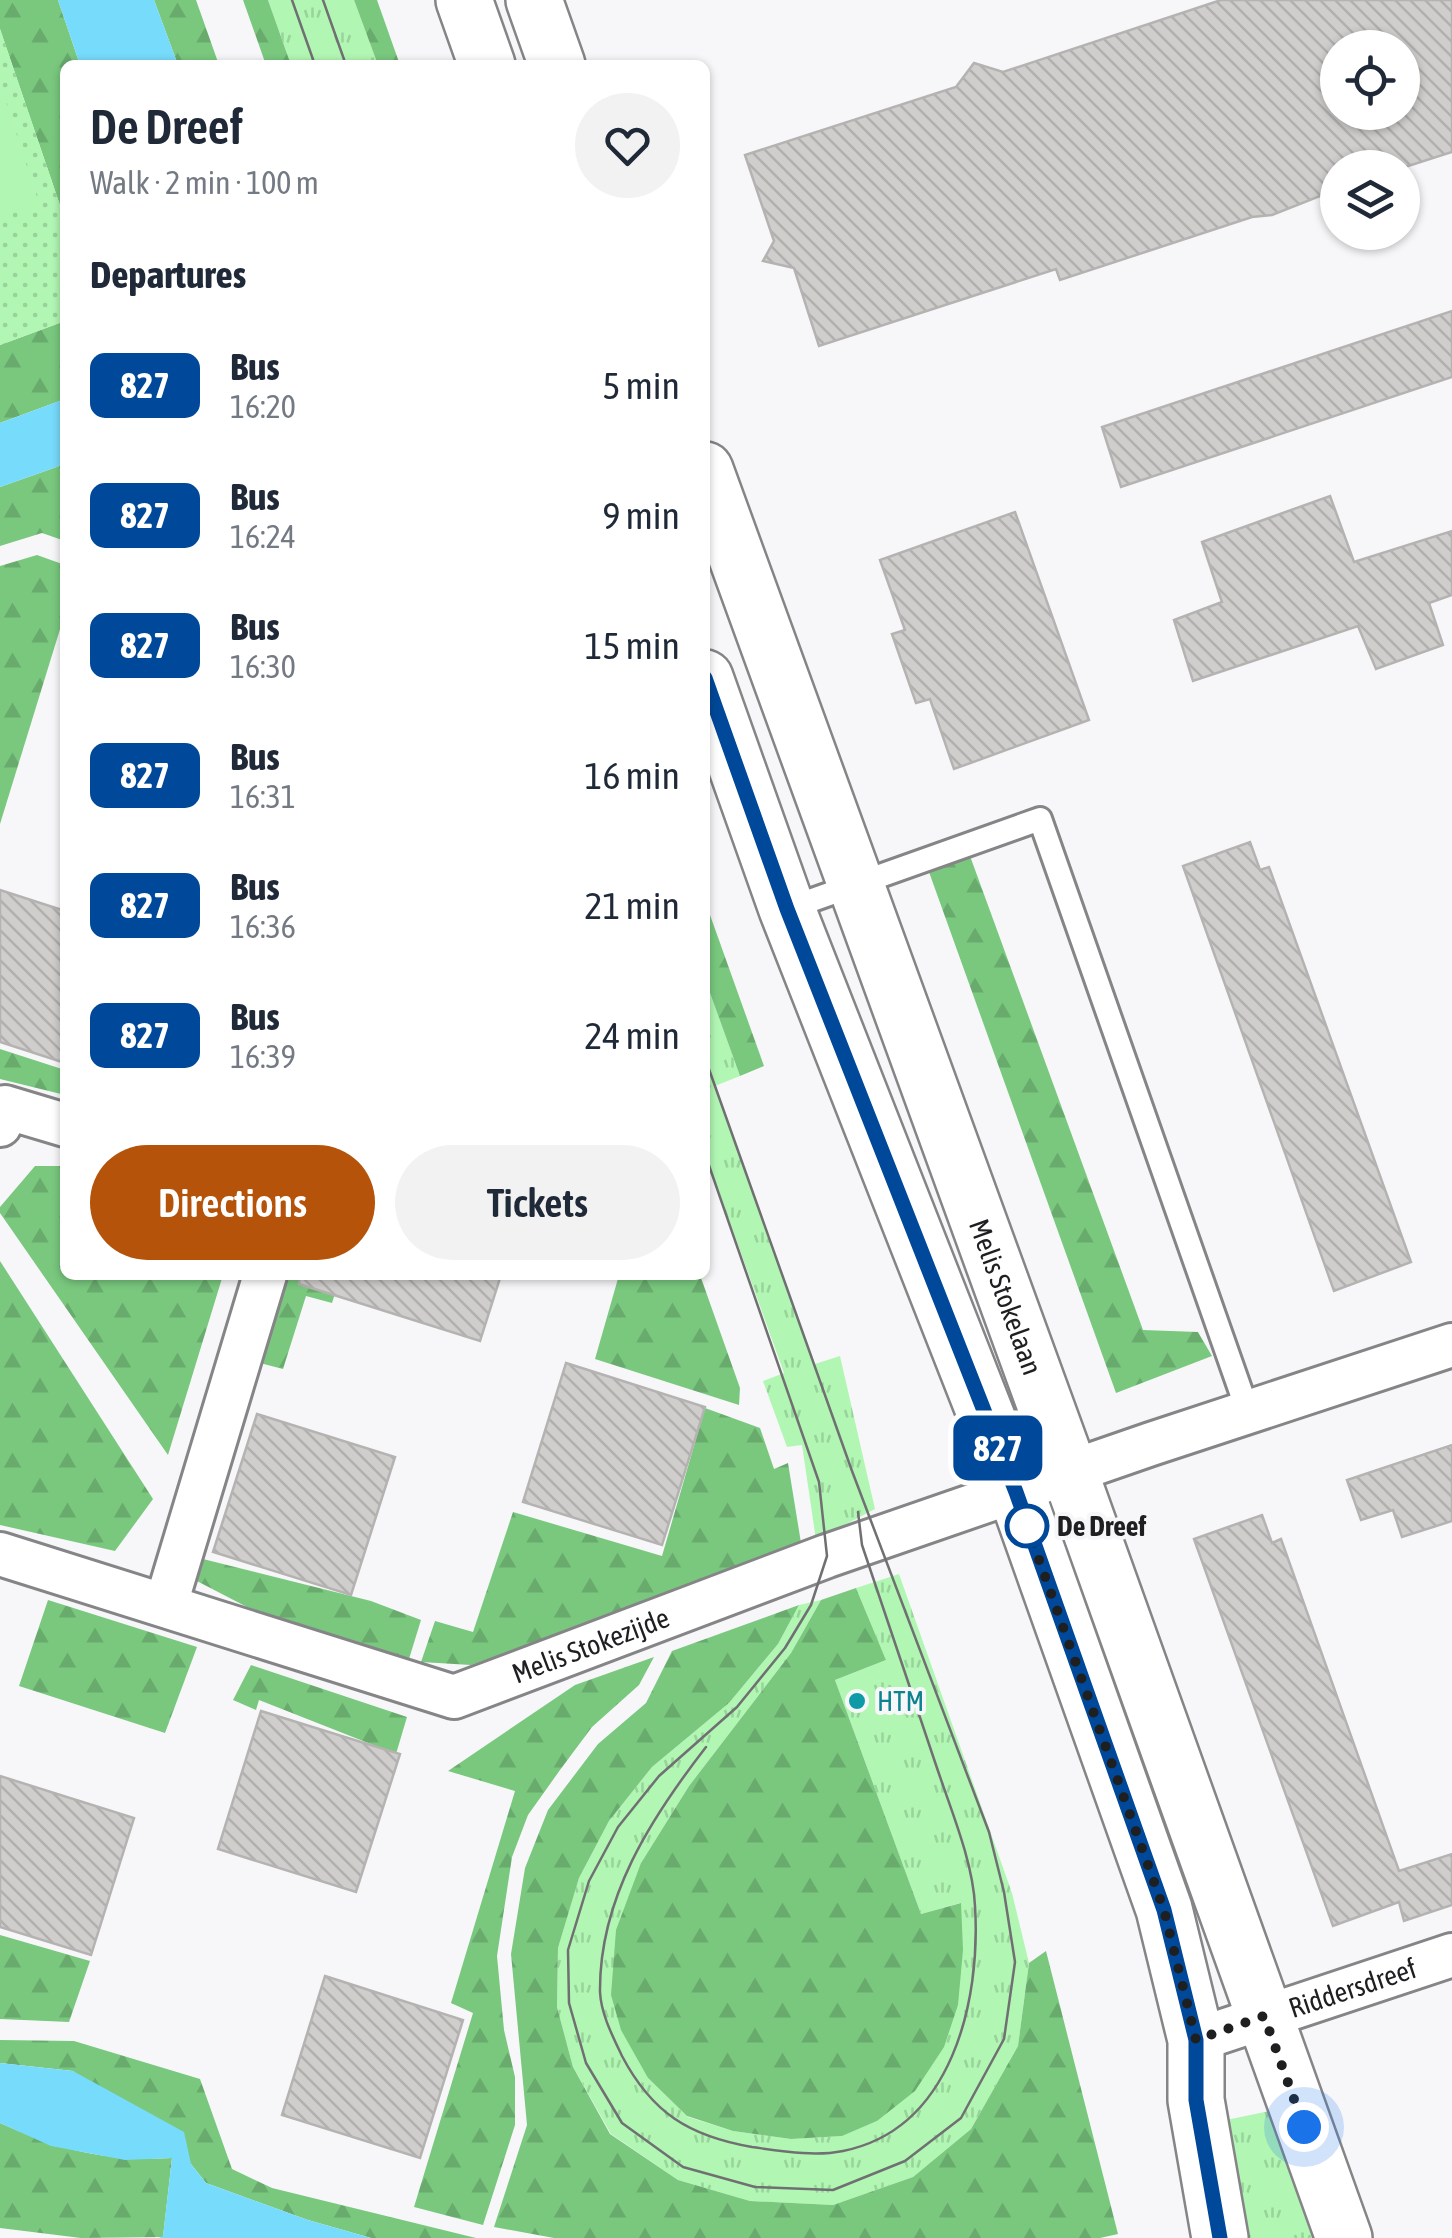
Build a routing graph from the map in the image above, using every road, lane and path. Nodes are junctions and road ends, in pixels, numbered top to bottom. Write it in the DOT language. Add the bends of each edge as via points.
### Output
graph roads {
  1 [pos="464,0"];
  2 [pos="534,0"];
  3 [pos="485,60"];
  4 [pos="556,60"];
  5 [pos="710,484"];
  6 [pos="710,692"];
  7 [pos="855,884"];
  8 [pos="787,909"];
  9 [pos="60,1124"];
  10 [pos="0,1125"];
  11 [pos="263,1280"];
  12 [pos="1452,1346"];
  13 [pos="1248,1412"];
  14 [pos="1070,1473"];
  15 [pos="1016,1492"];
  16 [pos="0,1554"];
  17 [pos="166,1604"];
  18 [pos="1452,1955"];
  19 [pos="1264,2016"];
  20 [pos="1196,2040"];
  21 [pos="1220,2238"];
  22 [pos="1344,2238"];
  1 -- 3 [label="street"];
  2 -- 4 [label="street"];
  5 -- 7 [label="street, Melis Stokelaan"];
  6 -- 8 [label="street"];
  7 -- 8 [label="lane"];
  7 -- 13 [label="lane" via="1040,819"];
  7 -- 14 [label="street, Melis Stokelaan"];
  8 -- 15 [label="street"];
  9 -- 10 [label="street" via="5,1107"];
  11 -- 17 [label="street"];
  12 -- 13 [label="street"];
  13 -- 14 [label="street"];
  14 -- 15 [label="street"];
  14 -- 19 [label="street, Melis Stokelaan"];
  15 -- 17 [label="street, Melis Stokezijde" via="454,1698"];
  15 -- 20 [label="street" via="1164,1910"];
  16 -- 17 [label="street, Melis Stokezijde"];
  18 -- 19 [label="street, Riddersdreef"];
  19 -- 20 [label="street, Riddersdreef"];
  19 -- 22 [label="street, Melis Stokelaan"];
  20 -- 21 [label="street" via="1196,2100"];
}
